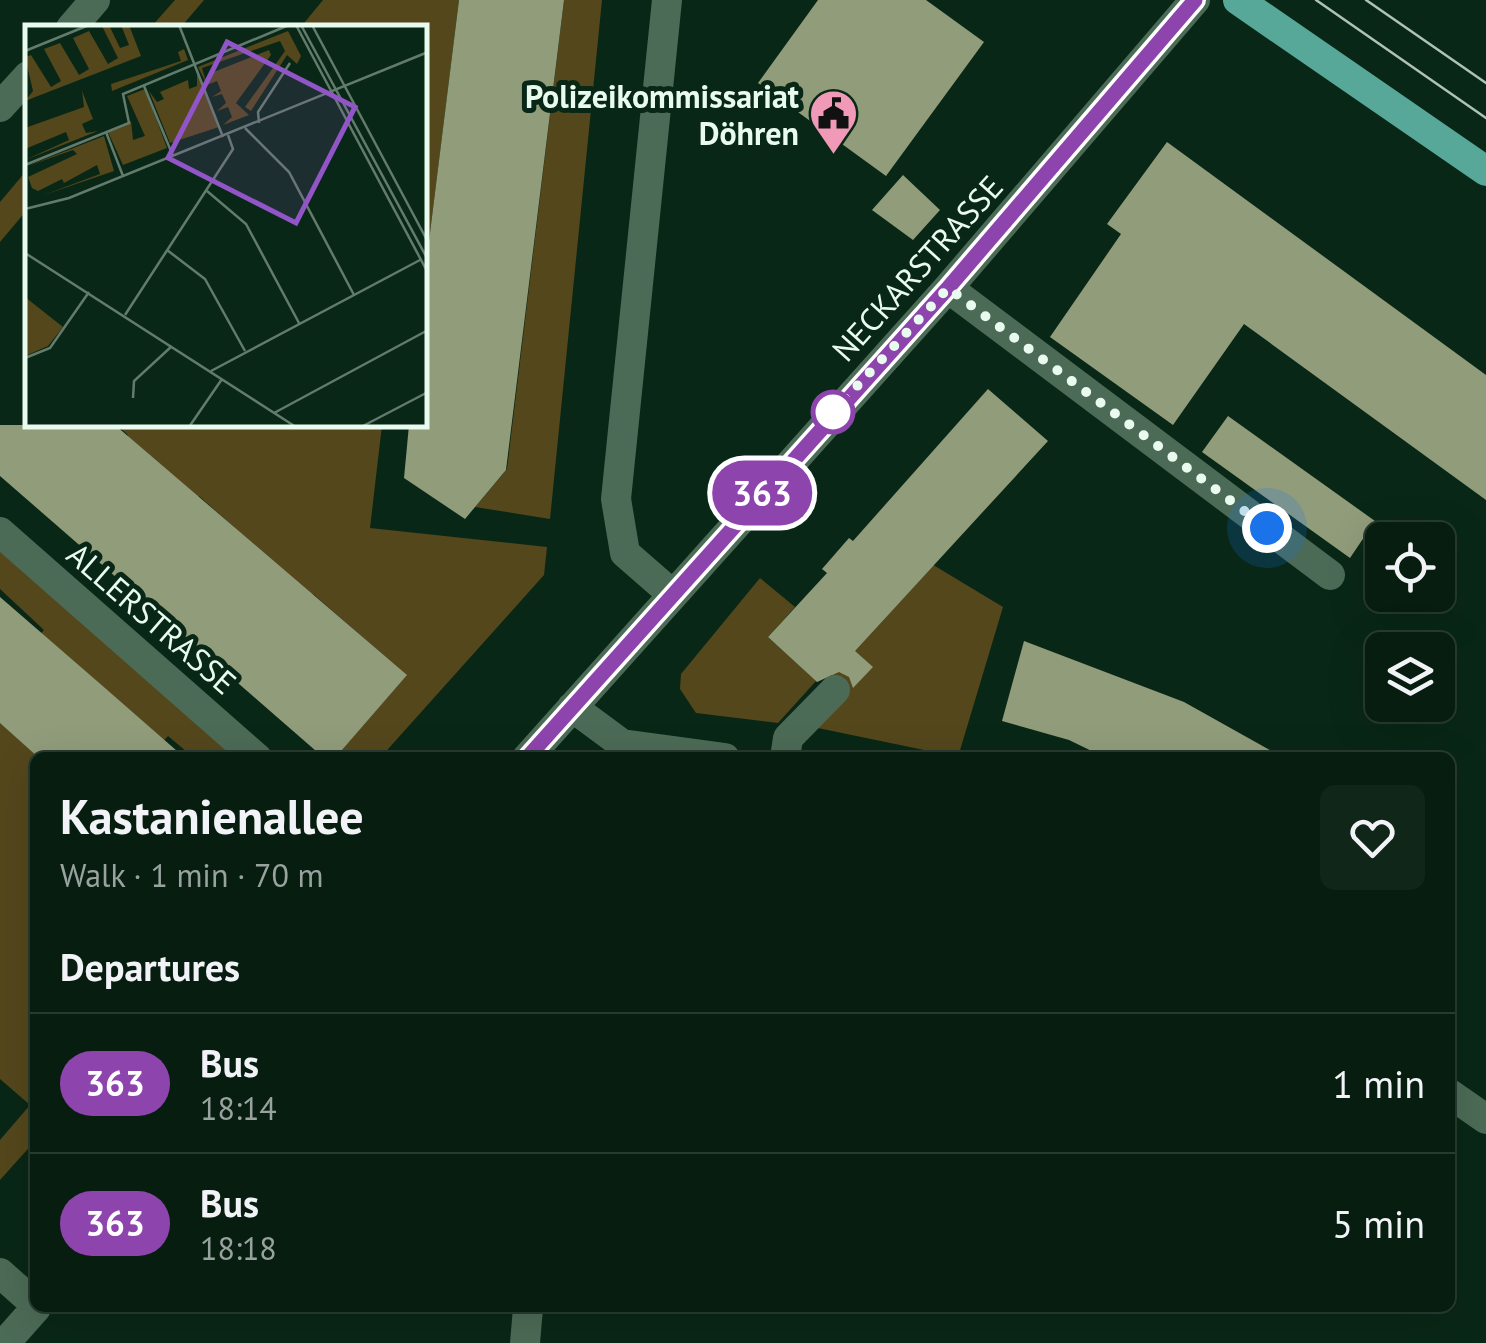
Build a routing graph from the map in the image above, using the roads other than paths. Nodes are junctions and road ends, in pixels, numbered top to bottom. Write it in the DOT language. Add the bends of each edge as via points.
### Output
graph roads {
  1 [pos="95,0"];
  2 [pos="667,0"];
  3 [pos="1195,0"];
  4 [pos="1238,0"];
  5 [pos="74,25"];
  6 [pos="25,79"];
  7 [pos="0,107"];
  8 [pos="1486,171"];
  9 [pos="948,288"];
  10 [pos="0,532"];
  11 [pos="1330,575"];
  12 [pos="672,594"];
  13 [pos="835,690"];
  14 [pos="572,707"];
  15 [pos="250,752"];
  16 [pos="532,752"];
  17 [pos="681,752"];
  18 [pos="786,752"];
  19 [pos="1455,1097"];
  20 [pos="1486,1119"];
  21 [pos="0,1273"];
  22 [pos="30,1300"];
  23 [pos="31,1312"];
  24 [pos="528,1312"];
  25 [pos="5,1343"];
  26 [pos="525,1343"];
  1 -- 5 [label="street"];
  2 -- 12 [label="street" via="616,499 625,553"];
  3 -- 9 [label="street, NECKARSTRASSE"];
  4 -- 8 [label="main road"];
  6 -- 7 [label="street"];
  9 -- 11 [label="street"];
  9 -- 12 [label="street, NECKARSTRASSE"];
  10 -- 15 [label="street, ALLERSTRASSE"];
  12 -- 14 [label="street, NECKARSTRASSE"];
  13 -- 18 [label="street" via="788,738"];
  14 -- 16 [label="street, NECKARSTRASSE"];
  14 -- 17 [label="street" via="622,744"];
  19 -- 20 [label="street"];
  21 -- 22 [label="street"];
  23 -- 25 [label="street"];
  24 -- 26 [label="street"];
}
